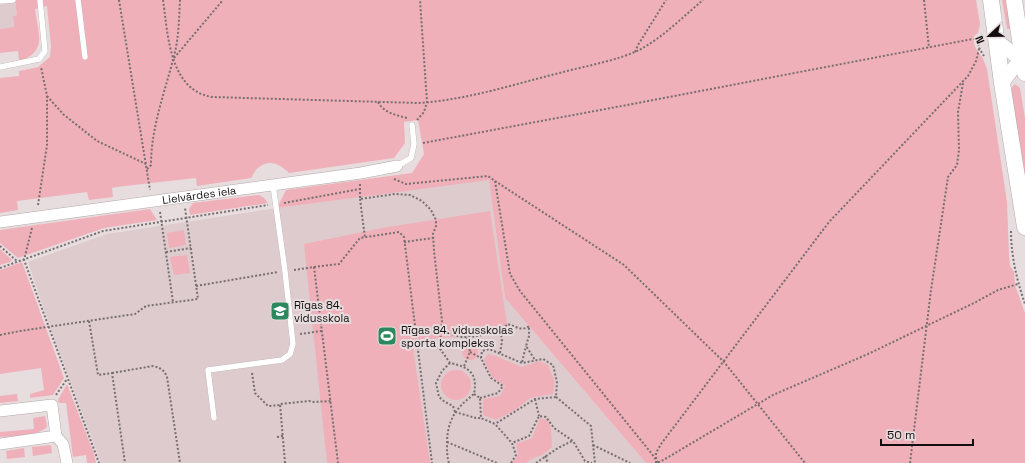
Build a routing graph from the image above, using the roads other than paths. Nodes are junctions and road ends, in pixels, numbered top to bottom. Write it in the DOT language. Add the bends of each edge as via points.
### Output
graph roads {
  1 [pos="13,0"];
  2 [pos="40,0"];
  3 [pos="78,0"];
  4 [pos="991,0"];
  5 [pos="1014,0"];
  6 [pos="1018,0"];
  7 [pos="0,1"];
  8 [pos="1025,13"];
  9 [pos="991,39"];
  10 [pos="85,57"];
  11 [pos="1024,63"];
  12 [pos="0,66"];
  13 [pos="1002,83"];
  14 [pos="412,125"];
  15 [pos="397,166"];
  16 [pos="273,185"];
  17 [pos="0,222"];
  18 [pos="1025,227"];
  19 [pos="0,411"];
  20 [pos="214,418"];
  21 [pos="56,436"];
  22 [pos="0,444"];
  23 [pos="67,463"];
  1 -- 7 [label="lane"];
  2 -- 12 [label="lane" via="45,51 39,59"];
  3 -- 10 [label="lane"];
  4 -- 9 [label="main road"];
  5 -- 11 [label="main road"];
  6 -- 8 [label="main road"];
  9 -- 11 [label="street"];
  9 -- 13 [label="main road"];
  11 -- 13 [label="street" via="1011,71"];
  13 -- 18 [label="main road"];
  14 -- 15 [label="lane" via="414,144 411,158"];
  15 -- 16 [label="street, Lielvārdes iela"];
  16 -- 17 [label="street, Lielvārdes iela"];
  16 -- 20 [label="lane" via="293,344 290,354 282,360 208,370"];
  19 -- 21 [label="street" via="52,405"];
  21 -- 22 [label="street"];
  21 -- 23 [label="street" via="63,444"];
}
